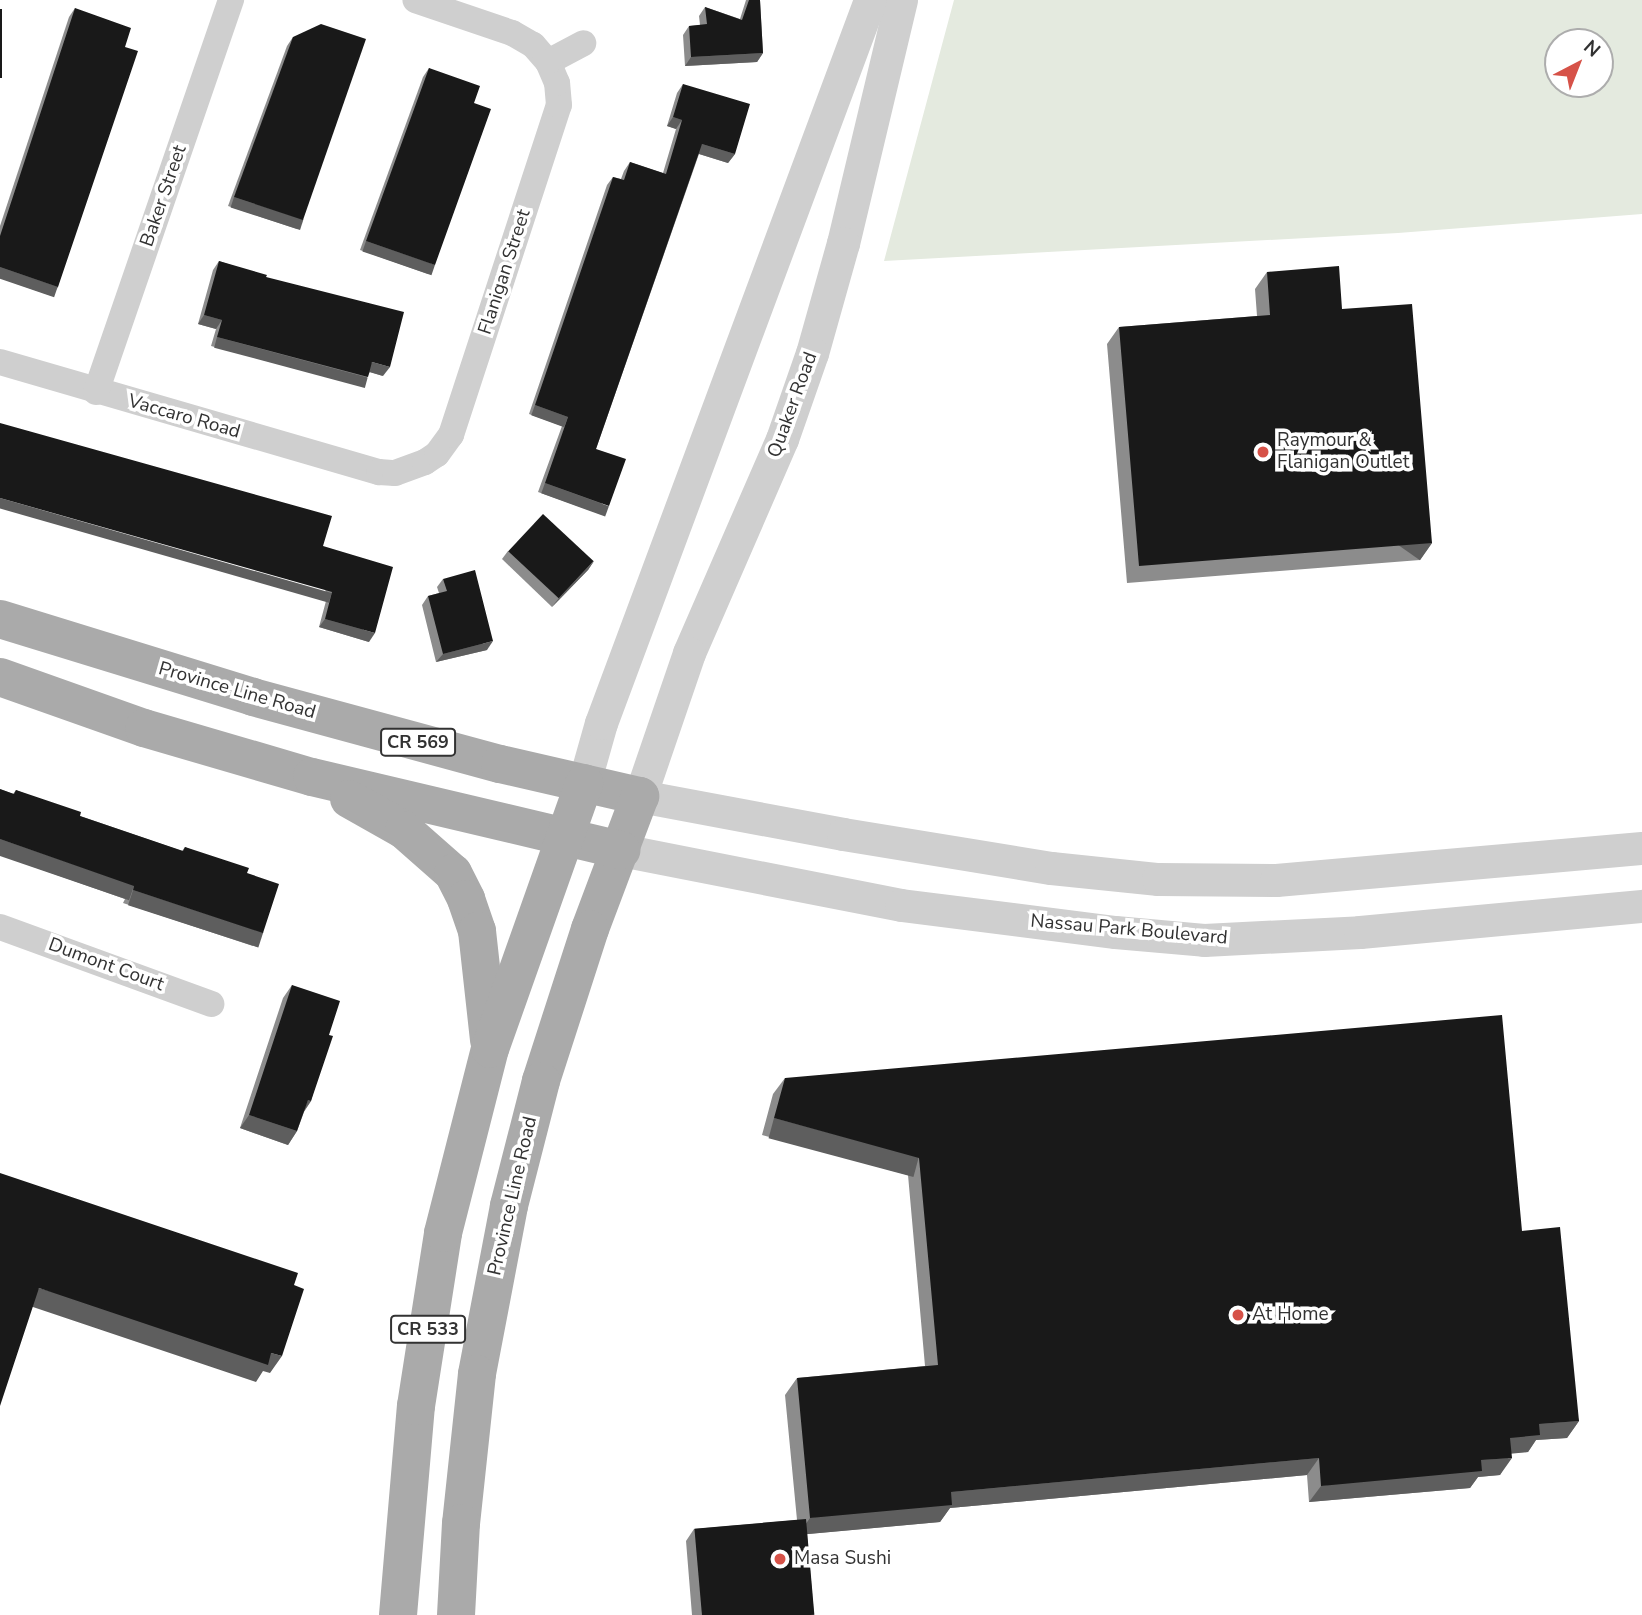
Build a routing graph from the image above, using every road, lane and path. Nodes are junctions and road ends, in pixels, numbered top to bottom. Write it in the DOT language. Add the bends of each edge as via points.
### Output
graph roads {
  1 [pos="231,0"];
  2 [pos="415,0"];
  3 [pos="870,0"];
  4 [pos="901,0"];
  5 [pos="583,43"];
  6 [pos="548,62"];
  7 [pos="0,362"];
  8 [pos="96,392"];
  9 [pos="369,470"];
  10 [pos="0,619"];
  11 [pos="0,677"];
  12 [pos="312,777"];
  13 [pos="584,783"];
  14 [pos="640,796"];
  15 [pos="563,837"];
  16 [pos="1642,848"];
  17 [pos="621,850"];
  18 [pos="1642,906"];
  19 [pos="0,928"];
  20 [pos="211,1003"];
  21 [pos="490,1049"];
  22 [pos="398,1615"];
  23 [pos="456,1615"];
  1 -- 8 [label="street, Baker Street"];
  2 -- 6 [label="street" via="512,33 533,45"];
  3 -- 13 [label="street, CR 533" via="601,723"];
  4 -- 14 [label="street, Quaker Road" via="812,353 782,439 689,653"];
  5 -- 6 [label="street"];
  6 -- 9 [label="street, Flanigan Street" via="557,83 556,122 451,435 431,472"];
  7 -- 8 [label="street, Vaccaro Road"];
  8 -- 9 [label="street, Vaccaro Road"];
  10 -- 13 [label="main road, Province Line Road / CR 569" via="253,697"];
  11 -- 12 [label="main road" via="144,728"];
  12 -- 15 [label="main road"];
  12 -- 21 [label="main road" via="404,830 453,873 477,931"];
  13 -- 14 [label="main road, Province Line Road / CR 569"];
  13 -- 15 [label="main road, CR 533"];
  14 -- 16 [label="street" via="1051,869 1158,879 1276,880"];
  14 -- 17 [label="main road, CR 533"];
  15 -- 17 [label="main road"];
  15 -- 21 [label="main road, CR 533"];
  17 -- 18 [label="street, Nassau Park Boulevard" via="901,905 1204,940 1360,932"];
  17 -- 23 [label="main road, Province Line Road / CR 533" via="541,1081 489,1300 467,1469"];
  19 -- 20 [label="street, Dumont Court"];
  21 -- 22 [label="main road, CR 533" via="443,1233 416,1406"];
}
